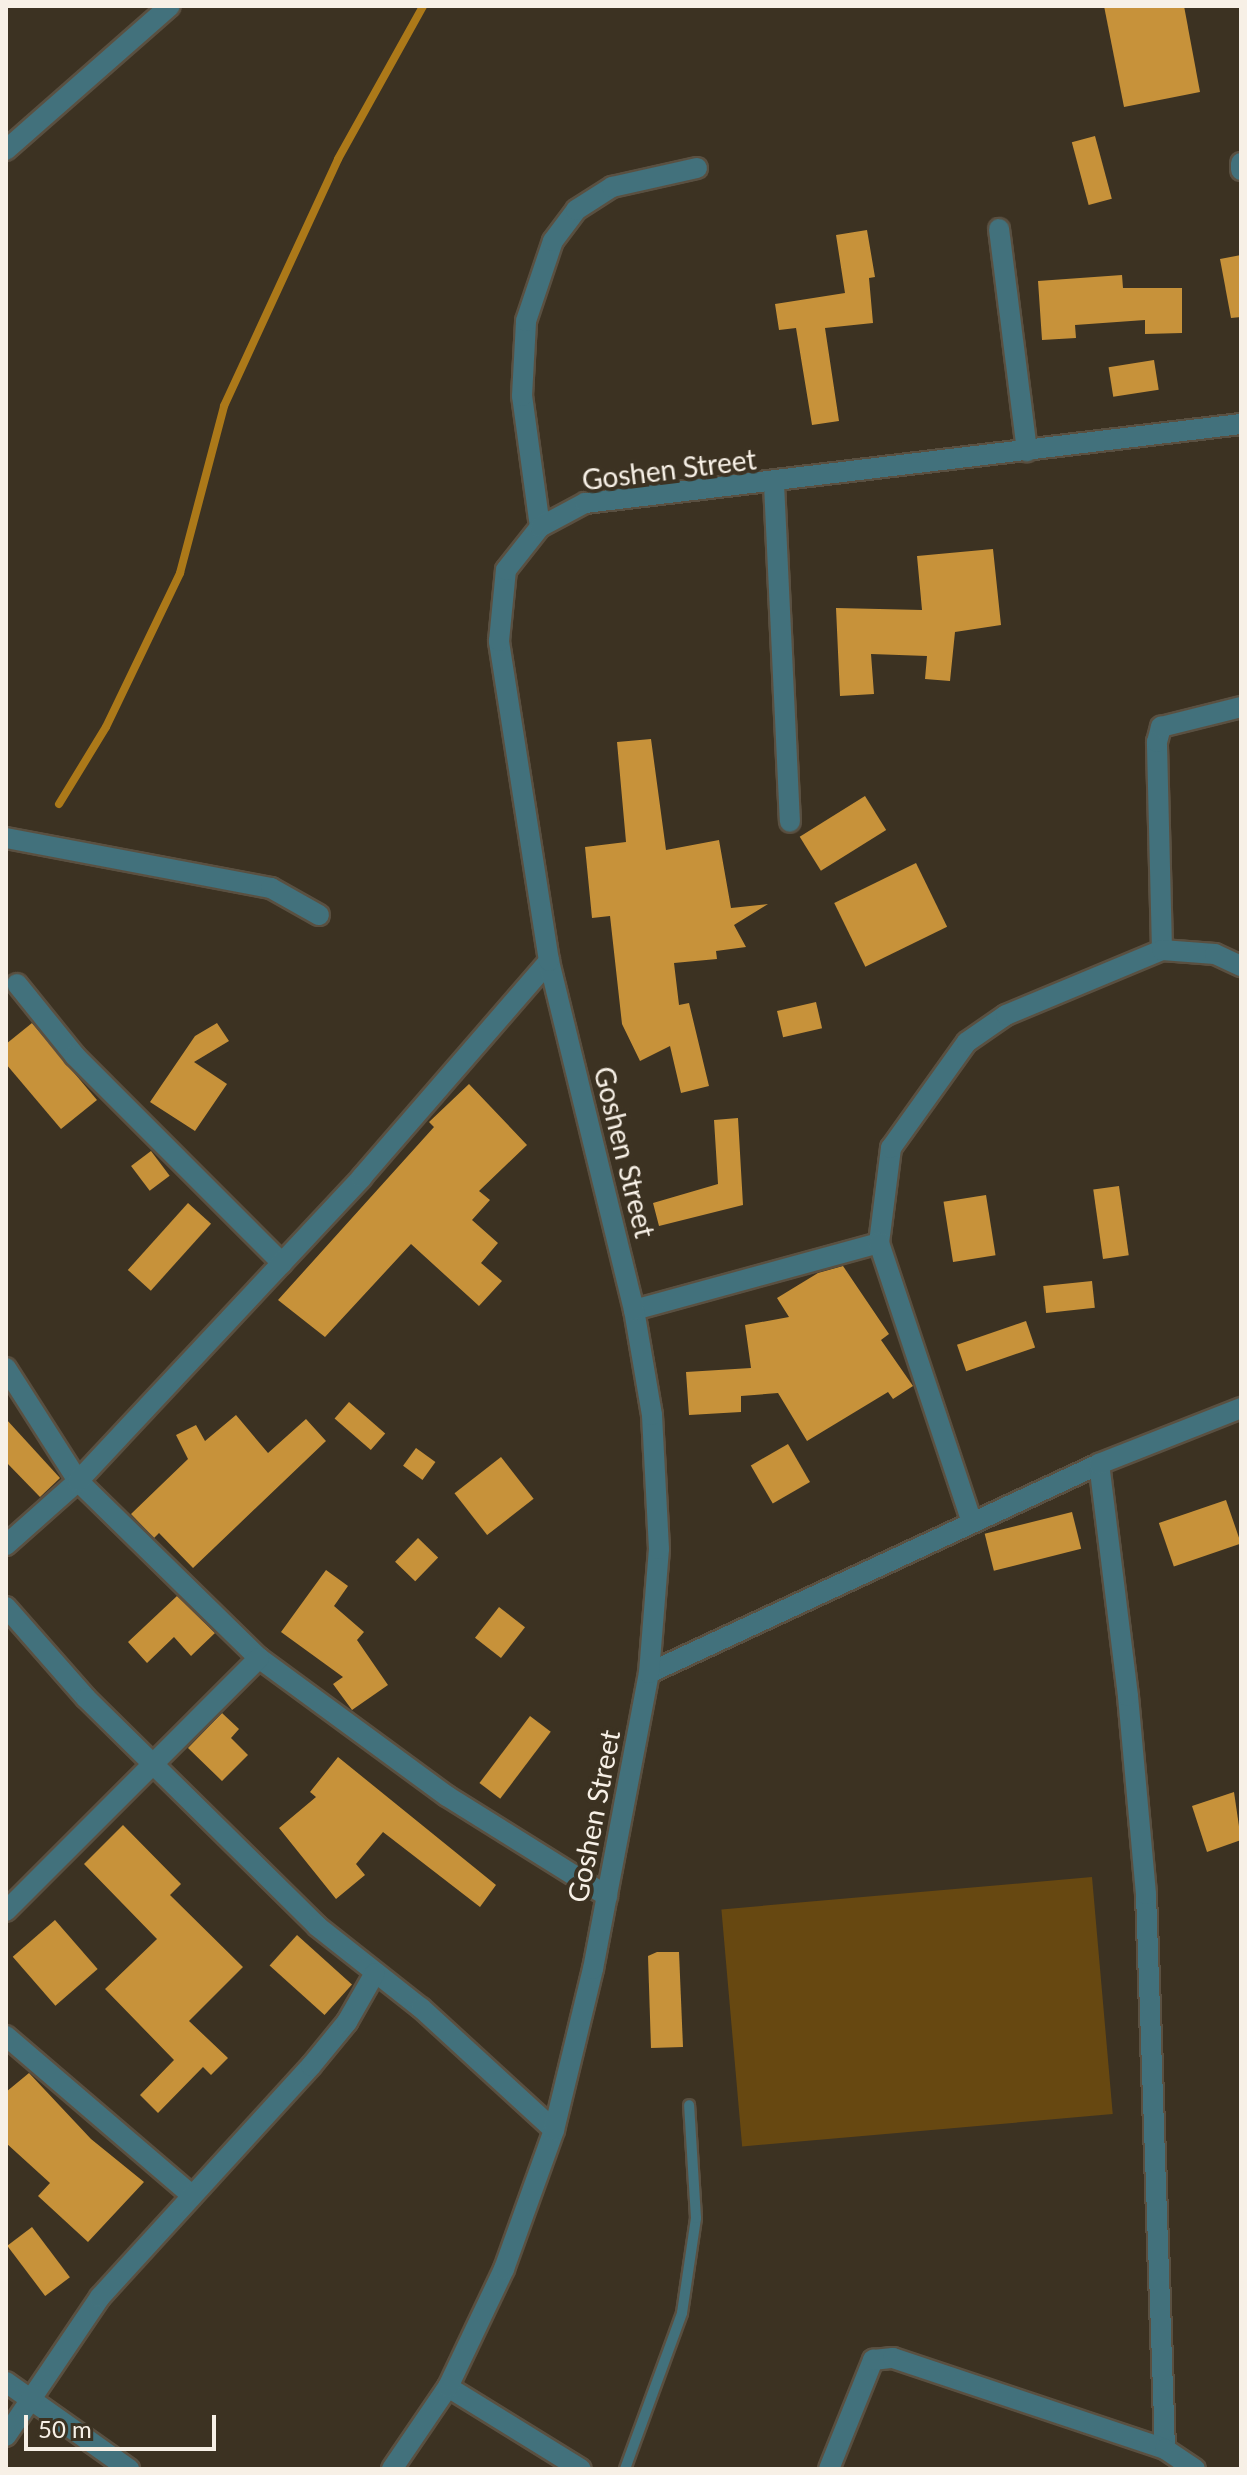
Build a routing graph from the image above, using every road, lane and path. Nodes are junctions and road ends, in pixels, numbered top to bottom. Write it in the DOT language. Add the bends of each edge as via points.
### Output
graph roads {
  1 [pos="170,6"];
  2 [pos="6,150"];
  3 [pos="1241,163"];
  4 [pos="697,168"];
  5 [pos="1241,170"];
  6 [pos="999,229"];
  7 [pos="1241,424"];
  8 [pos="1027,451"];
  9 [pos="774,484"];
  10 [pos="540,527"];
  11 [pos="1241,707"];
  12 [pos="790,822"];
  13 [pos="6,838"];
  14 [pos="319,915"];
  15 [pos="1162,950"];
  16 [pos="549,961"];
  17 [pos="1241,966"];
  18 [pos="17,984"];
  19 [pos="879,1243"];
  20 [pos="282,1263"];
  21 [pos="634,1310"];
  22 [pos="6,1368"];
  23 [pos="1241,1408"];
  24 [pos="1099,1464"];
  25 [pos="78,1481"];
  26 [pos="971,1520"];
  27 [pos="6,1545"];
  28 [pos="6,1607"];
  29 [pos="259,1658"];
  30 [pos="649,1673"];
  31 [pos="155,1764"];
  32 [pos="607,1896"];
  33 [pos="6,1911"];
  34 [pos="375,1973"];
  35 [pos="6,2036"];
  36 [pos="689,2105"];
  37 [pos="554,2130"];
  38 [pos="189,2193"];
  39 [pos="6,2382"];
  40 [pos="448,2387"];
  41 [pos="28,2399"];
  42 [pos="6,2436"];
  43 [pos="1165,2449"];
  44 [pos="129,2469"];
  45 [pos="392,2469"];
  46 [pos="581,2469"];
  47 [pos="625,2469"];
  48 [pos="829,2469"];
  49 [pos="1195,2469"];
  1 -- 2 [label="street"];
  3 -- 5 [label="street"];
  4 -- 10 [label="street" via="612,187 576,210 553,241 526,321 522,396"];
  6 -- 8 [label="street"];
  7 -- 8 [label="street, Goshen Street"];
  8 -- 9 [label="street, Goshen Street"];
  9 -- 10 [label="street, Goshen Street" via="585,503"];
  9 -- 12 [label="street"];
  10 -- 16 [label="street, Goshen Street" via="506,570 499,641"];
  11 -- 15 [label="street" via="1161,727 1157,742"];
  13 -- 14 [label="street" via="271,888"];
  15 -- 17 [label="street" via="1215,954"];
  15 -- 19 [label="street" via="1006,1015 967,1042 891,1148"];
  16 -- 20 [label="street"];
  16 -- 21 [label="street, Goshen Street"];
  18 -- 20 [label="street" via="75,1056"];
  19 -- 21 [label="street"];
  19 -- 26 [label="street"];
  20 -- 25 [label="street"];
  21 -- 30 [label="street, Goshen Street" via="652,1415 659,1549"];
  22 -- 25 [label="street"];
  23 -- 24 [label="street"];
  24 -- 26 [label="street"];
  24 -- 43 [label="street" via="1146,1894"];
  25 -- 27 [label="street"];
  25 -- 29 [label="street"];
  26 -- 30 [label="street"];
  28 -- 31 [label="street" via="86,1698"];
  29 -- 31 [label="street"];
  29 -- 32 [label="street" via="435,1788"];
  30 -- 32 [label="street, Goshen Street"];
  31 -- 33 [label="street"];
  31 -- 34 [label="street" via="317,1926"];
  32 -- 37 [label="street, Goshen Street"];
  34 -- 37 [label="street" via="421,2008"];
  34 -- 38 [label="street" via="347,2022 311,2066"];
  35 -- 38 [label="street"];
  36 -- 47 [label="lane" via="696,2218 682,2313"];
  37 -- 40 [label="street, Goshen Street" via="504,2269"];
  38 -- 41 [label="street" via="100,2297"];
  39 -- 41 [label="street"];
  40 -- 45 [label="street, Goshen Street"];
  40 -- 46 [label="street"];
  41 -- 42 [label="street"];
  41 -- 44 [label="street"];
  43 -- 48 [label="street" via="893,2358 873,2360"];
  43 -- 49 [label="street"];
}
